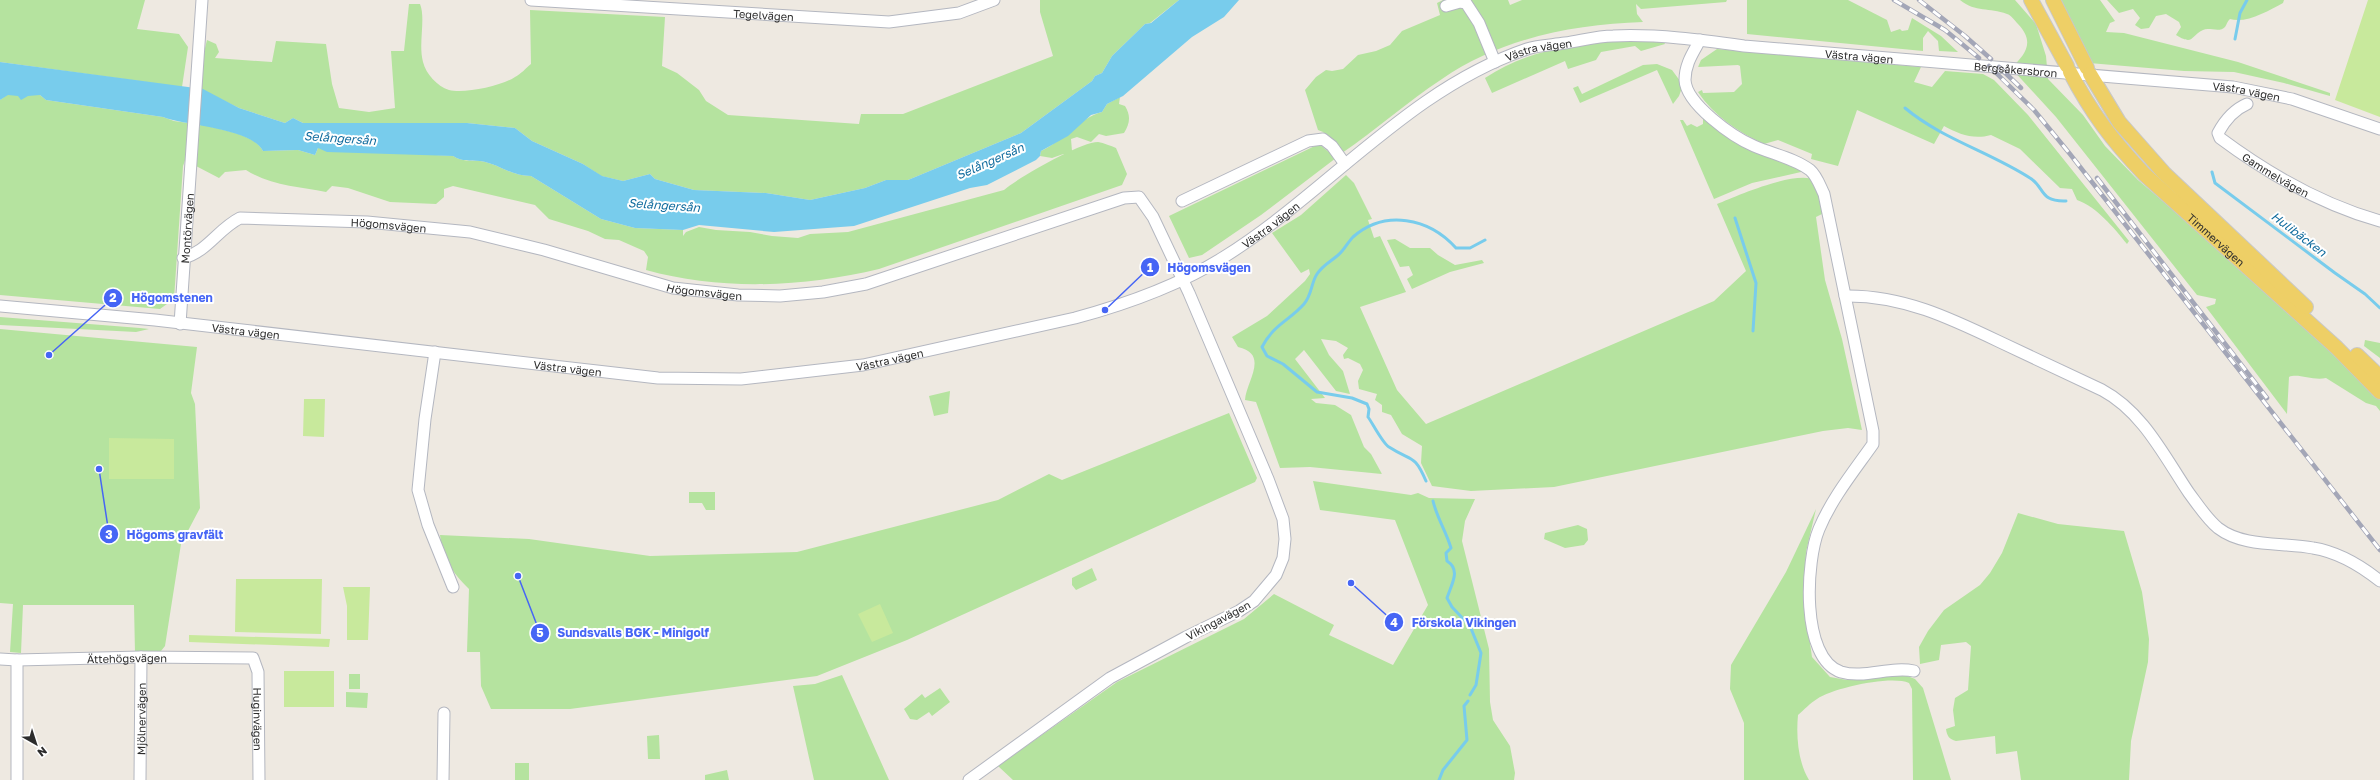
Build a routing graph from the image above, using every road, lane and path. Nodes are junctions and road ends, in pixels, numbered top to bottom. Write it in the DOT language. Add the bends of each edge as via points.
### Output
graph roads {
  1 [pos="202,0"];
  2 [pos="531,0"];
  3 [pos="994,0"];
  4 [pos="2031,0"];
  5 [pos="2053,0"];
  6 [pos="1446,6"];
  7 [pos="1700,40"];
  8 [pos="1924,61"];
  9 [pos="1495,62"];
  10 [pos="2068,69"];
  11 [pos="2089,71"];
  12 [pos="2107,75"];
  13 [pos="2247,104"];
  14 [pos="2380,129"];
  15 [pos="1346,164"];
  16 [pos="1182,201"];
  17 [pos="2380,221"];
  18 [pos="183,258"];
  19 [pos="1183,280"];
  20 [pos="1845,296"];
  21 [pos="0,306"];
  22 [pos="180,324"];
  23 [pos="435,352"];
  24 [pos="2380,377"];
  25 [pos="2380,392"];
  26 [pos="2380,581"];
  27 [pos="453,587"];
  28 [pos="141,657"];
  29 [pos="253,658"];
  30 [pos="0,659"];
  31 [pos="17,660"];
  32 [pos="1914,671"];
  33 [pos="444,713"];
  34 [pos="18,780"];
  35 [pos="140,780"];
  36 [pos="259,780"];
  37 [pos="443,780"];
  38 [pos="969,780"];
  1 -- 18 [label="street, Montörvägen"];
  2 -- 3 [label="street, Tegelvägen" via="889,22 959,13"];
  4 -- 10 [label="main road, Timmervägen"];
  5 -- 11 [label="main road, Timmervägen"];
  6 -- 9 [label="street" via="1466,3 1479,23"];
  7 -- 8 [label="street, Västra vägen"];
  7 -- 9 [label="street, Västra vägen" via="1611,36 1529,48"];
  7 -- 20 [label="street" via="1687,62 1685,81 1697,105 1726,130 1753,146 1802,165 1818,180 1824,194"];
  8 -- 10 [label="street, Bergsåkersbron"];
  9 -- 15 [label="street, Västra vägen" via="1438,94"];
  10 -- 11 [label="street, Bergsåkersbron"];
  10 -- 25 [label="main road, Timmervägen" via="2089,109 2144,174 2337,348"];
  11 -- 12 [label="street, Bergsåkersbron"];
  11 -- 24 [label="main road, Timmervägen" via="2119,122 2164,173"];
  12 -- 14 [label="street, Västra vägen" via="2243,88 2327,109"];
  13 -- 17 [label="street, Gammelvägen" via="2225,121 2218,133 2220,138 2277,176 2330,202"];
  15 -- 16 [label="street" via="1323,139 1308,141"];
  15 -- 19 [label="street, Västra vägen" via="1224,257"];
  18 -- 19 [label="street, Högomsvägen" via="194,255 223,228 240,218 390,224 470,232 544,250 673,288 738,295 780,296 866,284 1133,196 1139,197 1146,206"];
  18 -- 22 [label="street, Montörvägen"];
  19 -- 23 [label="street, Västra vägen" via="1134,301 1067,320 863,365 784,375 741,379 658,378"];
  19 -- 38 [label="street, Vikingavägen" via="1283,519 1284,551 1276,575 1254,601 1110,678"];
  20 -- 26 [label="street" via="1868,296 1920,307 1951,319 2114,396 2133,412 2148,431 2199,507 2218,528 2238,539 2314,548 2336,555 2351,560"];
  20 -- 32 [label="street" via="1874,438 1873,444 1827,511 1818,530 1813,548 1810,584 1813,634 1824,660 1841,672 1902,669"];
  21 -- 22 [label="street, Västra vägen"];
  22 -- 23 [label="street, Västra vägen"];
  23 -- 27 [label="street" via="418,490 427,522"];
  28 -- 29 [label="street, Ättehögsvägen"];
  28 -- 31 [label="street, Ättehögsvägen"];
  28 -- 35 [label="street, Mjölnervägen"];
  29 -- 36 [label="street, Huginvägen" via="258,672"];
  30 -- 31 [label="street, Ättehögsvägen"];
  31 -- 34 [label="street"];
  33 -- 37 [label="street"];
}
